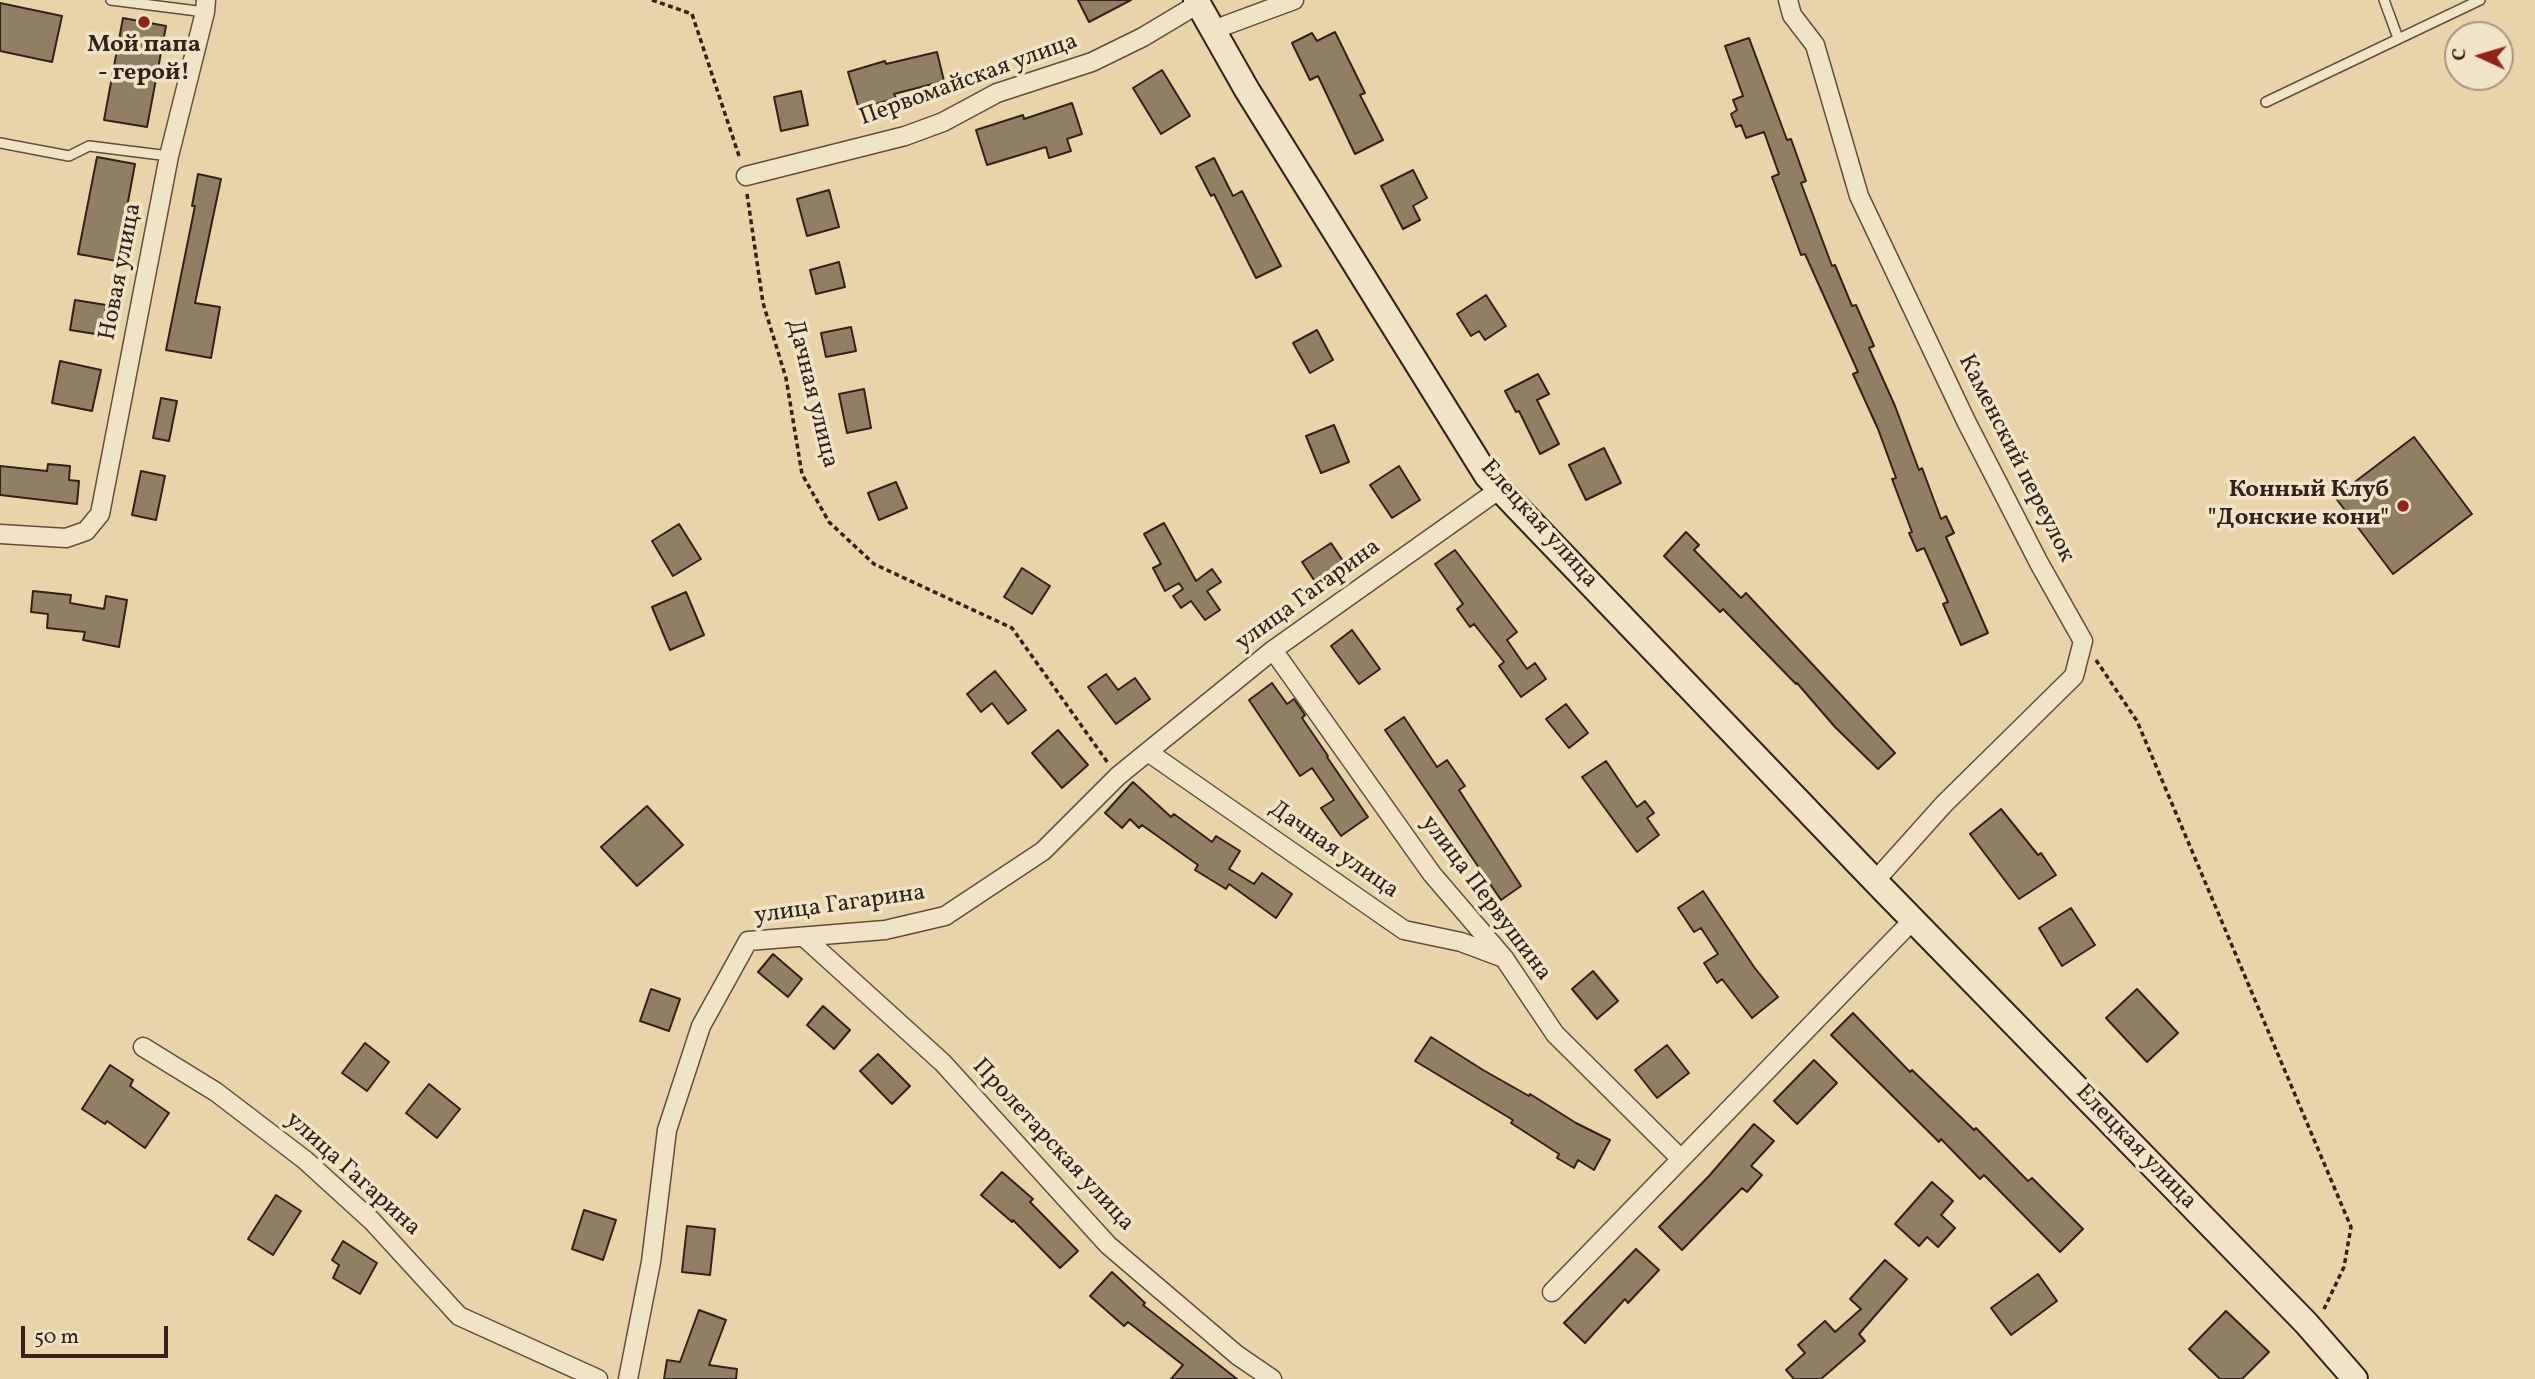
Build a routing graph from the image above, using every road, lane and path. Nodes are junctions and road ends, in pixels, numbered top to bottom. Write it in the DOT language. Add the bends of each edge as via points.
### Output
graph roads {
  1 [pos="111,0"];
  2 [pos="652,0"];
  3 [pos="1294,0"];
  4 [pos="1788,0"];
  5 [pos="2384,0"];
  6 [pos="2480,0"];
  7 [pos="1197,2"];
  8 [pos="206,6"];
  9 [pos="1213,30"];
  10 [pos="2398,37"];
  11 [pos="2266,102"];
  12 [pos="0,143"];
  13 [pos="169,156"];
  14 [pos="746,176"];
  15 [pos="1500,489"];
  16 [pos="0,534"];
  17 [pos="2083,641"];
  18 [pos="1273,650"];
  19 [pos="1148,751"];
  20 [pos="1118,776"];
  21 [pos="1875,881"];
  22 [pos="1913,920"];
  23 [pos="804,937"];
  24 [pos="1504,958"];
  25 [pos="143,1047"];
  26 [pos="1681,1159"];
  27 [pos="1552,1292"];
  28 [pos="2313,1331"];
  29 [pos="598,1379"];
  30 [pos="628,1379"];
  31 [pos="1272,1379"];
  32 [pos="2355,1379"];
  1 -- 8 [label="lane"];
  2 -- 14 [label="path, Дачная улица" via="692,14"];
  3 -- 9 [label="street"];
  4 -- 17 [label="street, Каменский переулок" via="1792,15 1815,44 1859,195 1966,421"];
  5 -- 10 [label="lane"];
  6 -- 10 [label="lane"];
  7 -- 9 [label="main road, Елецкая улица"];
  7 -- 14 [label="street, Первомайская улица" via="1143,37 1092,62 997,93 943,122"];
  8 -- 13 [label="street, Новая улица"];
  9 -- 15 [label="main road, Елецкая улица" via="1472,453"];
  10 -- 11 [label="lane"];
  12 -- 13 [label="lane" via="69,156 89,146"];
  13 -- 16 [label="street, Новая улица" via="100,514 86,531 66,538"];
  14 -- 20 [label="path, Дачная улица" via="763,303 786,378 802,474 829,522 874,564 1012,628"];
  15 -- 18 [label="street, улица Гагарина"];
  15 -- 21 [label="main road, Елецкая улица"];
  17 -- 21 [label="street" via="2074,676 1944,804"];
  17 -- 28 [label="path" via="2137,721 2351,1227 2344,1267"];
  18 -- 19 [label="street, улица Гагарина"];
  18 -- 24 [label="street, улица Первушина" via="1432,873"];
  19 -- 20 [label="street, улица Гагарина"];
  19 -- 24 [label="street, Дачная улица" via="1404,930 1461,942"];
  20 -- 23 [label="street, улица Гагарина" via="1043,851 946,916 885,930"];
  21 -- 22 [label="main road, Елецкая улица"];
  22 -- 26 [label="street"];
  22 -- 28 [label="main road, Елецкая улица"];
  23 -- 30 [label="street, улица Гагарина" via="748,941 701,1026 667,1130 651,1262"];
  23 -- 31 [label="street, Пролетарская улица" via="943,1063 1108,1245 1237,1355"];
  24 -- 26 [label="street, улица Первушина" via="1555,1034"];
  25 -- 29 [label="street, улица Гагарина" via="216,1092 305,1160 372,1222 459,1316"];
  26 -- 27 [label="street"];
  28 -- 32 [label="main road, Елецкая улица"];
}
